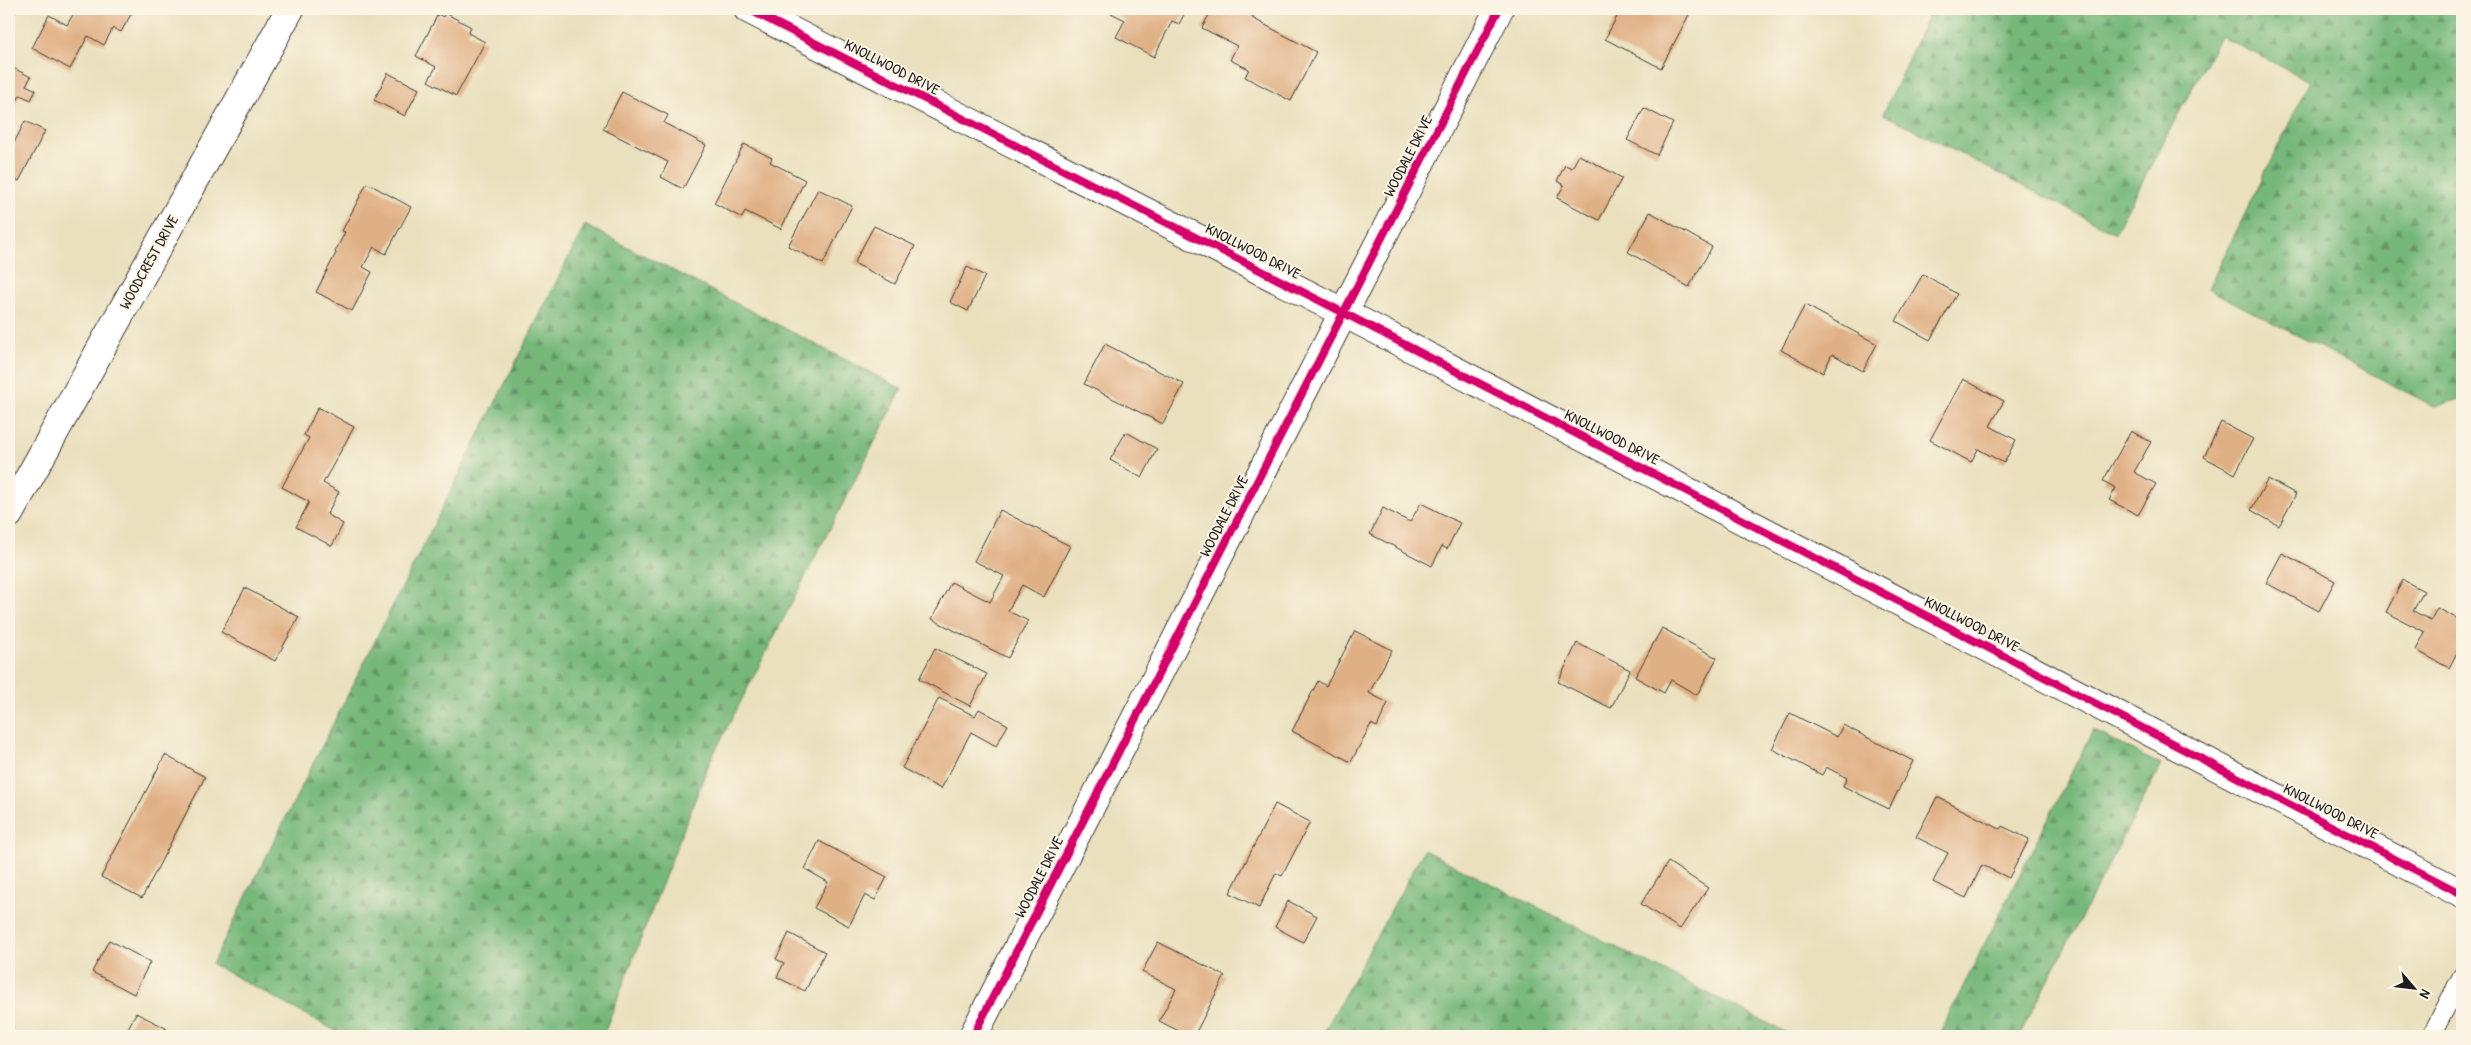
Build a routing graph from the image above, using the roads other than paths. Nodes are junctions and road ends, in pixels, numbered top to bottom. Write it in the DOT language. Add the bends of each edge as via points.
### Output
graph roads {
  1 [pos="290,9"];
  2 [pos="748,9"];
  3 [pos="1499,9"];
  4 [pos="1344,313"];
  5 [pos="9,514"];
  6 [pos="2462,894"];
  7 [pos="2462,976"];
  8 [pos="973,1036"];
  9 [pos="2432,1036"];
  1 -- 5 [label="street, WOODCREST DRIVE"];
  2 -- 4 [label="street, KNOLLWOOD DRIVE"];
  3 -- 4 [label="street, WOODALE DRIVE"];
  4 -- 6 [label="street, KNOLLWOOD DRIVE"];
  4 -- 8 [label="street, WOODALE DRIVE"];
  7 -- 9 [label="lane"];
}
